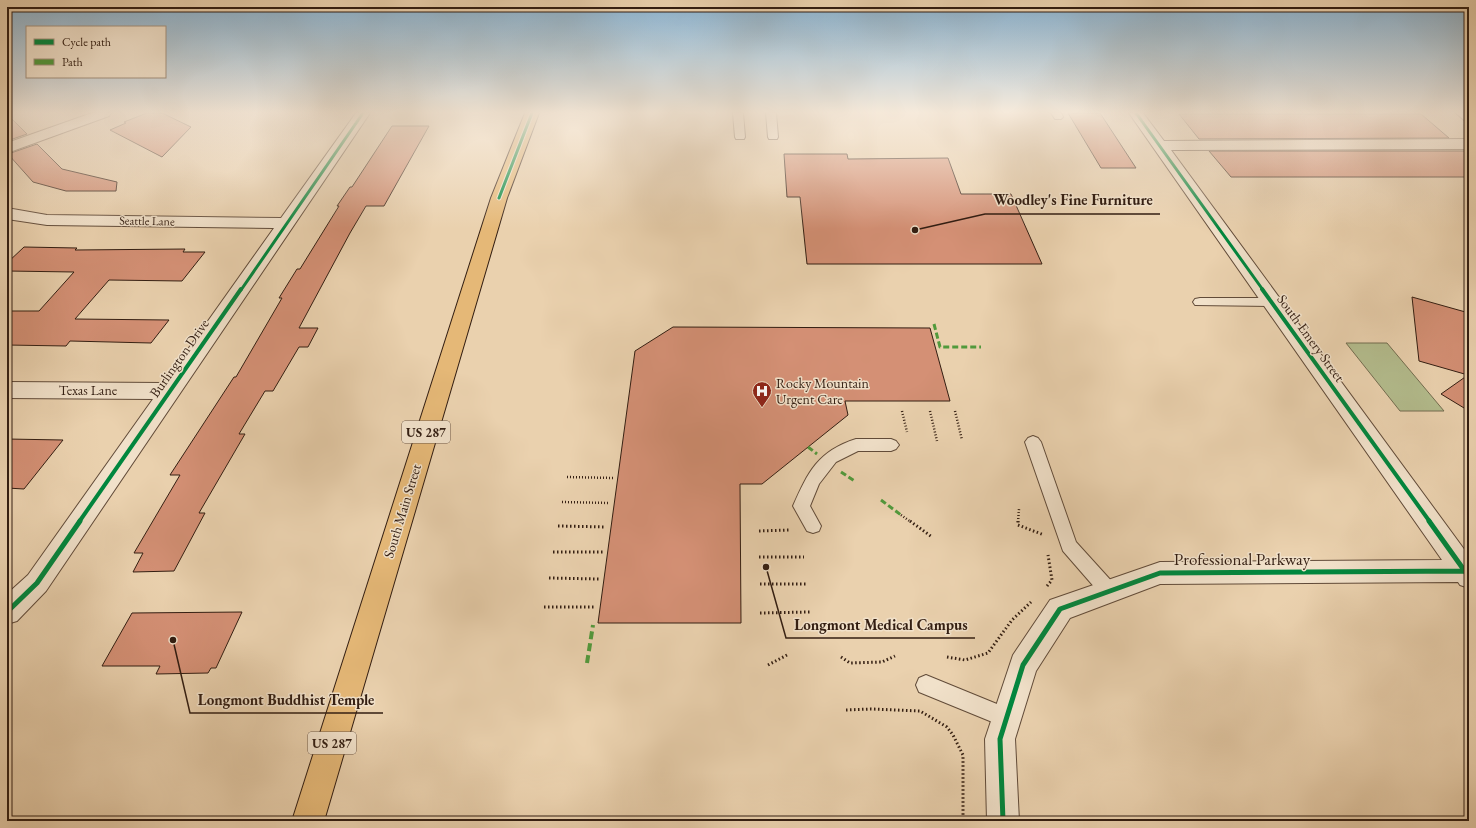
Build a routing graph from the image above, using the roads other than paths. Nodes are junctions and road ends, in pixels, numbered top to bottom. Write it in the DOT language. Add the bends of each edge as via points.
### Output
graph roads {
  1 [pos="336,152"];
  2 [pos="517,152"];
  3 [pos="1164,152"];
  4 [pos="7,213"];
  5 [pos="287,223"];
  6 [pos="1200,302"];
  7 [pos="1271,302"];
  8 [pos="7,390"];
  9 [pos="170,390"];
  10 [pos="1033,442"];
  11 [pos="891,445"];
  12 [pos="813,526"];
  13 [pos="1467,574"];
  14 [pos="1109,591"];
  15 [pos="7,612"];
  16 [pos="926,685"];
  17 [pos="1007,718"];
  18 [pos="308,821"];
  19 [pos="1003,821"];
  1 -- 5 [label="street, Burlington Drive"];
  2 -- 18 [label="main road, South Main Street / US 287" via="499,198 444,374"];
  3 -- 7 [label="street, South Emery Street"];
  4 -- 5 [label="street, Seattle Lane" via="47,220"];
  5 -- 9 [label="street, Burlington Drive"];
  6 -- 7 [label="lane"];
  7 -- 13 [label="street, South Emery Street"];
  8 -- 9 [label="street, Texas Lane"];
  9 -- 15 [label="street, Burlington Drive" via="37,583"];
  10 -- 14 [label="lane" via="1069,546"];
  11 -- 12 [label="lane" via="856,445 830,458 812,481 802,506"];
  13 -- 14 [label="street, Professional Parkway" via="1160,573"];
  14 -- 17 [label="street, Professional Parkway" via="1060,608 1023,665"];
  16 -- 17 [label="lane"];
  17 -- 19 [label="street, Professional Parkway" via="1000,739"];
}
